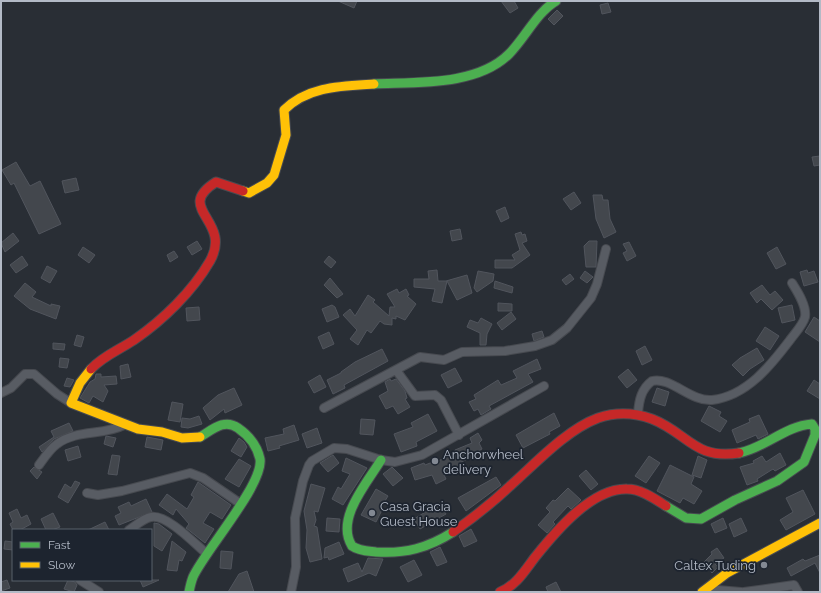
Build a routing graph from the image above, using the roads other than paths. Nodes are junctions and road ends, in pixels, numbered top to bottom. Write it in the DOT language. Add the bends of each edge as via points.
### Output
graph roads {
  1 [pos="556,1"];
  2 [pos="606,249"];
  3 [pos="792,283"];
  4 [pos="396,370"];
  5 [pos="544,386"];
  6 [pos="1,393"];
  7 [pos="71,403"];
  8 [pos="324,408"];
  9 [pos="638,413"];
  10 [pos="124,425"];
  11 [pos="460,435"];
  12 [pos="381,460"];
  13 [pos="39,465"];
  14 [pos="86,493"];
  15 [pos="241,504"];
  16 [pos="820,524"];
  17 [pos="131,529"];
  18 [pos="207,554"];
  19 [pos="82,581"];
  20 [pos="704,591"];
  21 [pos="99,592"];
  22 [pos="189,592"];
  23 [pos="291,592"];
  24 [pos="500,592"];
  25 [pos="742,592"];
  26 [pos="798,592"];
  1 -- 7 [label="street" via="503,60 470,76 331,87 289,103 284,110 287,129 274,175 267,183 249,193 216,182 206,188 201,195 200,208 216,236 215,252 205,269 179,301 139,337 98,362 84,377"];
  2 -- 4 [label="street" via="591,298 567,328 552,340 505,352 462,352 444,360 423,356"];
  3 -- 9 [label="street" via="805,315 803,323 754,381 728,396 712,400 693,396 661,381 652,381 643,390"];
  4 -- 8 [label="street"];
  4 -- 11 [label="street" via="415,396 435,395 441,400"];
  5 -- 11 [label="street"];
  6 -- 7 [label="street" via="11,388 25,374 34,374"];
  7 -- 10 [label="street"];
  9 -- 12 [label="street" via="599,418 573,433 464,524 441,538 406,552 357,549 348,542 347,520"];
  9 -- 24 [label="street" via="667,426 701,450 713,454 748,451 807,424 813,425 816,430 804,462 777,481 701,519 684,517 662,503 626,489 606,493 585,505 564,524 516,582"];
  10 -- 13 [label="street" via="112,431 80,434 66,439 56,444"];
  10 -- 15 [label="street" via="190,439 203,436 222,424 234,425 249,436 260,460 256,475"];
  11 -- 12 [label="street" via="422,455 395,462"];
  12 -- 23 [label="street" via="347,449 334,448 309,465 295,518 296,567"];
  14 -- 15 [label="street" via="98,495 122,491 190,473 203,478"];
  15 -- 18 [label="street"];
  16 -- 20 [label="street" via="727,573"];
  17 -- 18 [label="street" via="150,517 157,517 172,525"];
  18 -- 22 [label="street" via="193,577"];
  19 -- 21 [label="street"];
  20 -- 25 [label="street"];
  25 -- 26 [label="street" via="794,585"];
}
